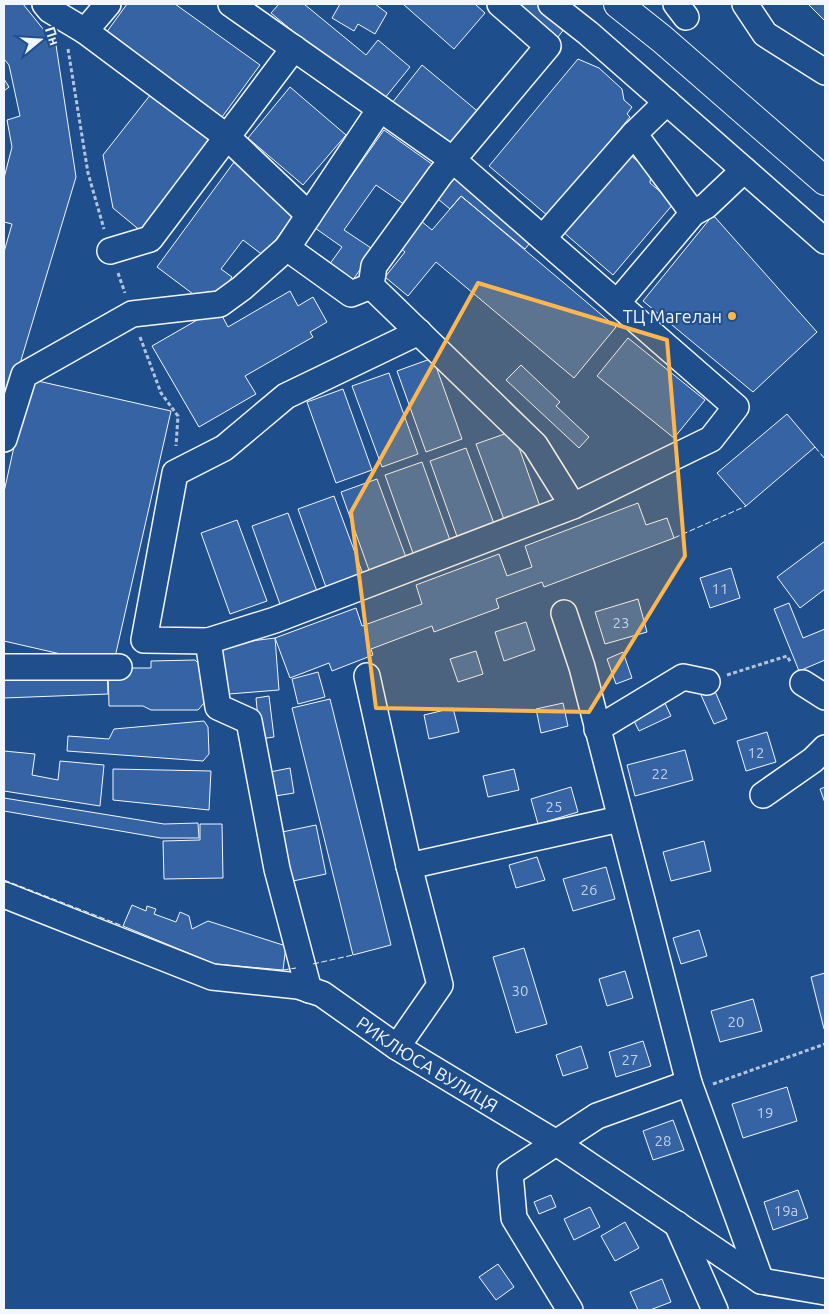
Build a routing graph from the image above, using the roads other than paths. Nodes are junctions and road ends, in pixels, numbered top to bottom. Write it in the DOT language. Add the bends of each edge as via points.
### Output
graph roads {
  1 [pos="45,4"];
  2 [pos="108,4"];
  3 [pos="231,4"];
  4 [pos="500,4"];
  5 [pos="551,4"];
  6 [pos="618,4"];
  7 [pos="745,4"];
  8 [pos="85,30"];
  9 [pos="294,48"];
  10 [pos="825,72"];
  11 [pos="667,102"];
  12 [pos="380,108"];
  13 [pos="634,134"];
  14 [pos="227,137"];
  15 [pos="453,160"];
  16 [pos="744,170"];
  17 [pos="825,181"];
  18 [pos="694,213"];
  19 [pos="309,215"];
  20 [pos="543,238"];
  21 [pos="825,242"];
  22 [pos="287,248"];
  23 [pos="110,251"];
  24 [pos="371,286"];
  25 [pos="617,303"];
  26 [pos="419,332"];
  27 [pos="4,439"];
  28 [pos="573,506"];
  29 [pos="564,613"];
  30 [pos="208,641"];
  31 [pos="4,667"];
  32 [pos="119,667"];
  33 [pos="366,676"];
  34 [pos="707,682"];
  35 [pos="803,683"];
  36 [pos="825,698"];
  37 [pos="597,729"];
  38 [pos="825,748"];
  39 [pos="763,796"];
  40 [pos="620,819"];
  41 [pos="408,866"];
  42 [pos="4,895"];
  43 [pos="309,990"];
  44 [pos="397,1046"];
  45 [pos="689,1083"];
  46 [pos="558,1144"];
  47 [pos="677,1224"];
  48 [pos="761,1281"];
  49 [pos="825,1292"];
  50 [pos="570,1310"];
  51 [pos="715,1310"];
  1 -- 8 [label="street"];
  2 -- 8 [label="street"];
  3 -- 9 [label="street"];
  4 -- 15 [label="street" via="548,46"];
  5 -- 11 [label="street"];
  6 -- 17 [label="main road"];
  7 -- 10 [label="street" via="765,34"];
  8 -- 14 [label="street"];
  9 -- 12 [label="street"];
  9 -- 14 [label="street"];
  11 -- 13 [label="street"];
  11 -- 16 [label="street"];
  12 -- 15 [label="street"];
  12 -- 19 [label="street"];
  13 -- 18 [label="street"];
  13 -- 20 [label="street"];
  14 -- 19 [label="street"];
  14 -- 23 [label="street" via="150,239"];
  15 -- 20 [label="street"];
  15 -- 24 [label="street" via="374,266"];
  16 -- 18 [label="street" via="706,206"];
  16 -- 21 [label="street"];
  18 -- 25 [label="street"];
  19 -- 22 [label="street"];
  20 -- 25 [label="street"];
  22 -- 24 [label="street" via="351,294"];
  22 -- 27 [label="street" via="220,304 132,314 24,375"];
  24 -- 26 [label="street"];
  25 -- 28 [label="street" via="736,407 711,439"];
  26 -- 28 [label="street" via="536,444"];
  26 -- 30 [label="street" via="286,396 224,448 175,473 144,640"];
  28 -- 30 [label="street" via="275,620"];
  29 -- 37 [label="street" via="582,667"];
  30 -- 43 [label="street" via="218,707 249,721 277,869"];
  31 -- 32 [label="street"];
  33 -- 41 [label="street"];
  34 -- 37 [label="street" via="683,677"];
  35 -- 36 [label="street"];
  37 -- 40 [label="street"];
  38 -- 39 [label="street"];
  40 -- 41 [label="street"];
  40 -- 45 [label="street"];
  41 -- 44 [label="street" via="440,985"];
  42 -- 43 [label="street, РИКЛЮСА ВУЛИЦЯ" via="212,978 298,986"];
  43 -- 44 [label="street, РИКЛЮСА ВУЛИЦЯ" via="322,994"];
  44 -- 46 [label="street, РИКЛЮСА ВУЛИЦЯ"];
  45 -- 46 [label="street" via="597,1116"];
  45 -- 48 [label="street"];
  46 -- 47 [label="street, РИКЛЮСА ВУЛИЦЯ"];
  46 -- 50 [label="street" via="510,1173 514,1218"];
  47 -- 48 [label="street, РИКЛЮСА ВУЛИЦЯ"];
  47 -- 51 [label="street"];
  48 -- 49 [label="street, РИКЛЮСА ВУЛИЦЯ"];
}
